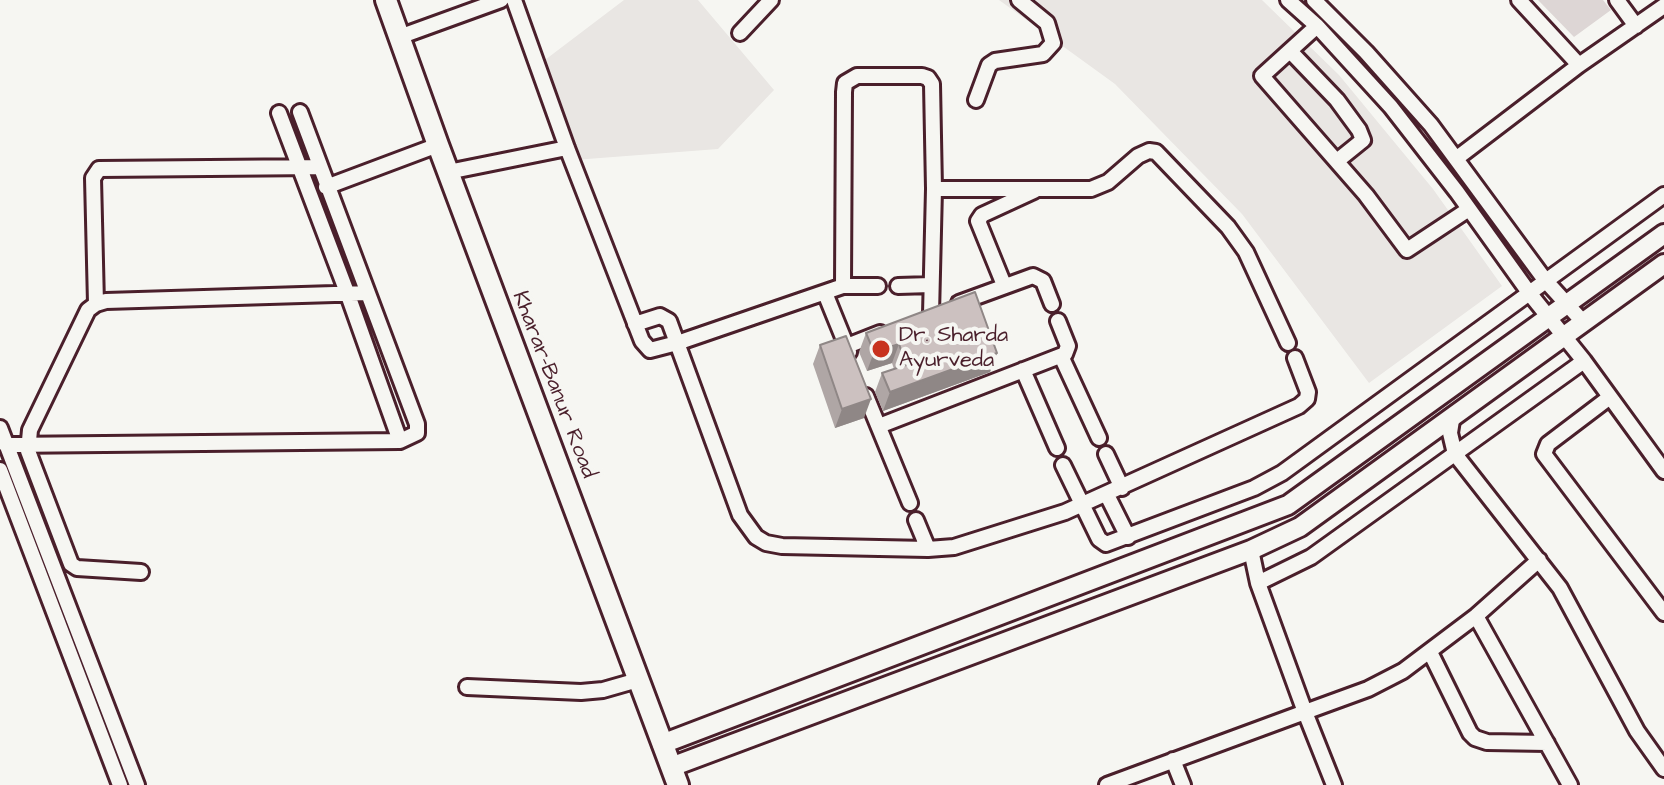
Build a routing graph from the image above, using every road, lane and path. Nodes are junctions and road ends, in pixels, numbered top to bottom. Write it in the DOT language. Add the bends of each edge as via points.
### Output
graph roads {
  1 [pos="386,0"];
  2 [pos="501,0"];
  3 [pos="514,0"];
  4 [pos="771,0"];
  5 [pos="1019,0"];
  6 [pos="1288,0"];
  7 [pos="1314,0"];
  8 [pos="1519,0"];
  9 [pos="1617,0"];
  10 [pos="1664,6"];
  11 [pos="1317,26"];
  12 [pos="1636,26"];
  13 [pos="740,33"];
  14 [pos="399,37"];
  15 [pos="1290,51"];
  16 [pos="1579,65"];
  17 [pos="976,100"];
  18 [pos="300,112"];
  19 [pos="279,113"];
  20 [pos="438,145"];
  21 [pos="567,148"];
  22 [pos="1457,158"];
  23 [pos="1337,161"];
  24 [pos="319,167"];
  25 [pos="299,169"];
  26 [pos="448,172"];
  27 [pos="326,187"];
  28 [pos="934,189"];
  29 [pos="1038,189"];
  30 [pos="1664,195"];
  31 [pos="1469,209"];
  32 [pos="1664,234"];
  33 [pos="1664,264"];
  34 [pos="1545,280"];
  35 [pos="931,285"];
  36 [pos="1004,285"];
  37 [pos="843,286"];
  38 [pos="878,286"];
  39 [pos="898,286"];
  40 [pos="367,293"];
  41 [pos="825,293"];
  42 [pos="1530,294"];
  43 [pos="348,295"];
  44 [pos="96,304"];
  45 [pos="1052,304"];
  46 [pos="1566,305"];
  47 [pos="1550,317"];
  48 [pos="1058,321"];
  49 [pos="1584,323"];
  50 [pos="635,324"];
  51 [pos="889,330"];
  52 [pos="1566,337"];
  53 [pos="677,343"];
  54 [pos="1288,343"];
  55 [pos="847,346"];
  56 [pos="1061,356"];
  57 [pos="1295,358"];
  58 [pos="1584,361"];
  59 [pos="855,367"];
  60 [pos="1023,370"];
  61 [pos="866,396"];
  62 [pos="1610,397"];
  63 [pos="1452,420"];
  64 [pos="879,426"];
  65 [pos="0,428"];
  66 [pos="1099,438"];
  67 [pos="400,441"];
  68 [pos="27,444"];
  69 [pos="6,445"];
  70 [pos="1057,448"];
  71 [pos="1106,454"];
  72 [pos="1455,454"];
  73 [pos="1063,465"];
  74 [pos="0,470"];
  75 [pos="1664,471"];
  76 [pos="1122,488"];
  77 [pos="1107,495"];
  78 [pos="910,503"];
  79 [pos="1081,505"];
  80 [pos="916,520"];
  81 [pos="1128,537"];
  82 [pos="928,549"];
  83 [pos="1251,550"];
  84 [pos="1539,560"];
  85 [pos="141,572"];
  86 [pos="1258,583"];
  87 [pos="1664,613"];
  88 [pos="1476,616"];
  89 [pos="1430,652"];
  90 [pos="638,680"];
  91 [pos="467,687"];
  92 [pos="1305,712"];
  93 [pos="1547,743"];
  94 [pos="662,744"];
  95 [pos="1173,760"];
  96 [pos="1664,769"];
  97 [pos="674,776"];
  98 [pos="120,785"];
  99 [pos="137,785"];
  100 [pos="1109,785"];
  101 [pos="1183,785"];
  102 [pos="1334,785"];
  103 [pos="1570,785"];
  1 -- 14 [label="highway, Kharar-Banur Road"];
  2 -- 14 [label="street"];
  3 -- 21 [label="street"];
  4 -- 13 [label="street"];
  5 -- 17 [label="street" via="1047,23 1053,43 1043,54 989,65"];
  6 -- 11 [label="street"];
  7 -- 22 [label="street"];
  8 -- 16 [label="street"];
  9 -- 12 [label="street"];
  10 -- 12 [label="street"];
  11 -- 15 [label="street"];
  11 -- 31 [label="street" via="1391,107"];
  12 -- 16 [label="street"];
  14 -- 20 [label="highway, Kharar-Banur Road"];
  15 -- 23 [label="street" via="1359,130 1363,140"];
  15 -- 23 [label="street" via="1262,76"];
  16 -- 22 [label="street"];
  18 -- 24 [label="street"];
  19 -- 25 [label="street"];
  20 -- 26 [label="highway, Kharar-Banur Road"];
  20 -- 27 [label="street"];
  21 -- 26 [label="street"];
  21 -- 50 [label="street"];
  22 -- 34 [label="street"];
  23 -- 31 [label="street" via="1407,250"];
  24 -- 25 [label="street"];
  24 -- 27 [label="street"];
  25 -- 43 [label="street"];
  25 -- 44 [label="street" via="99,169 93,178"];
  26 -- 90 [label="highway, Kharar-Banur Road"];
  27 -- 40 [label="street"];
  28 -- 29 [label="street"];
  28 -- 35 [label="street"];
  28 -- 37 [label="street" via="934,91 928,78 849,79 844,92"];
  29 -- 36 [label="street" via="978,221"];
  29 -- 54 [label="street" via="1099,186 1138,156 1156,152 1246,252"];
  30 -- 34 [label="street"];
  31 -- 42 [label="street"];
  32 -- 46 [label="main road"];
  33 -- 49 [label="main road"];
  34 -- 42 [label="street"];
  34 -- 46 [label="street"];
  35 -- 36 [label="street" via="924,316"];
  35 -- 39 [label="street"];
  36 -- 45 [label="street" via="1039,277"];
  37 -- 38 [label="street"];
  37 -- 41 [label="street"];
  40 -- 43 [label="street"];
  40 -- 67 [label="street" via="418,428 414,437"];
  41 -- 53 [label="street"];
  41 -- 55 [label="street"];
  42 -- 47 [label="street"];
  42 -- 81 [label="street" via="1282,473"];
  43 -- 44 [label="street"];
  43 -- 67 [label="street"];
  44 -- 68 [label="street" via="82,322"];
  46 -- 47 [label="main road"];
  46 -- 49 [label="street"];
  47 -- 52 [label="street"];
  47 -- 94 [label="main road" via="1288,505"];
  48 -- 56 [label="street" via="1068,346"];
  49 -- 52 [label="main road"];
  50 -- 53 [label="street" via="645,347"];
  50 -- 53 [label="street" via="665,318"];
  51 -- 55 [label="street"];
  52 -- 58 [label="street"];
  52 -- 63 [label="main road"];
  53 -- 82 [label="street" via="740,515 756,537 782,546"];
  55 -- 59 [label="street"];
  56 -- 60 [label="street"];
  56 -- 66 [label="street"];
  57 -- 76 [label="street" via="1308,392 1299,406"];
  58 -- 62 [label="street"];
  58 -- 72 [label="street"];
  60 -- 64 [label="street"];
  60 -- 70 [label="street"];
  61 -- 64 [label="street"];
  62 -- 75 [label="street"];
  62 -- 87 [label="street" via="1548,444 1544,454"];
  63 -- 72 [label="street"];
  63 -- 83 [label="main road" via="1300,527"];
  64 -- 78 [label="street"];
  65 -- 69 [label="street"];
  67 -- 68 [label="street"];
  68 -- 69 [label="street"];
  68 -- 85 [label="street" via="71,564"];
  69 -- 99 [label="street"];
  71 -- 76 [label="street"];
  72 -- 84 [label="street"];
  72 -- 86 [label="street" via="1311,557"];
  73 -- 79 [label="street"];
  74 -- 98 [label="street"];
  76 -- 77 [label="street"];
  77 -- 79 [label="street"];
  77 -- 81 [label="street"];
  79 -- 81 [label="street" via="1103,543"];
  79 -- 82 [label="street" via="979,541"];
  80 -- 82 [label="street"];
  83 -- 86 [label="street"];
  83 -- 97 [label="main road"];
  84 -- 88 [label="street"];
  84 -- 96 [label="street" via="1571,605 1637,731"];
  86 -- 92 [label="street"];
  88 -- 89 [label="street"];
  88 -- 93 [label="street"];
  89 -- 92 [label="street" via="1368,689"];
  89 -- 93 [label="street" via="1475,738"];
  90 -- 91 [label="street" via="581,692"];
  90 -- 94 [label="highway, Kharar-Banur Road"];
  92 -- 95 [label="street"];
  92 -- 102 [label="street"];
  93 -- 103 [label="street"];
  94 -- 97 [label="highway, Kharar-Banur Road"];
  95 -- 100 [label="street"];
  95 -- 101 [label="street"];
}
